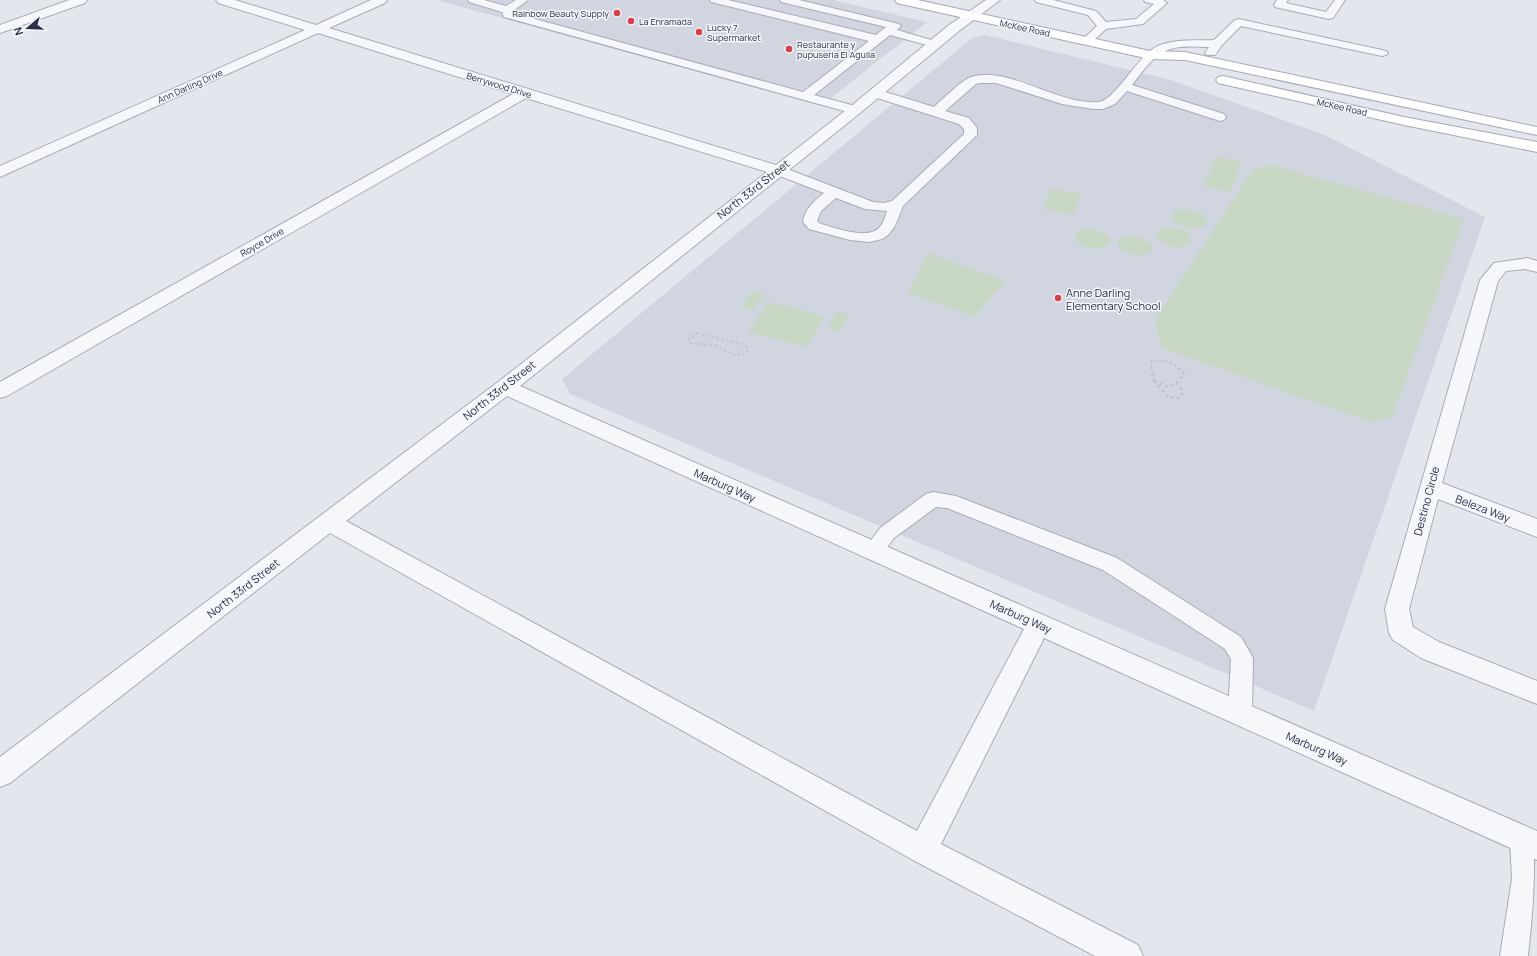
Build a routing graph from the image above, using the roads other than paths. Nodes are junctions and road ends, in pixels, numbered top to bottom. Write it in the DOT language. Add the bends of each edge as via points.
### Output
graph roads {
  1 [pos="81,0"];
  2 [pos="222,0"];
  3 [pos="381,0"];
  4 [pos="473,0"];
  5 [pos="523,0"];
  6 [pos="715,0"];
  7 [pos="785,0"];
  8 [pos="901,0"];
  9 [pos="994,0"];
  10 [pos="1040,0"];
  11 [pos="1149,0"];
  12 [pos="1283,0"];
  13 [pos="1340,0"];
  14 [pos="507,10"];
  15 [pos="972,16"];
  16 [pos="1103,26"];
  17 [pos="317,28"];
  18 [pos="0,30"];
  19 [pos="887,32"];
  20 [pos="877,39"];
  21 [pos="1087,41"];
  22 [pos="1217,43"];
  23 [pos="934,44"];
  24 [pos="1382,53"];
  25 [pos="1150,55"];
  26 [pos="1207,61"];
  27 [pos="1177,69"];
  28 [pos="1214,78"];
  29 [pos="1124,86"];
  30 [pos="524,92"];
  31 [pos="875,93"];
  32 [pos="805,96"];
  33 [pos="855,110"];
  34 [pos="936,112"];
  35 [pos="1220,117"];
  36 [pos="1537,131"];
  37 [pos="1537,147"];
  38 [pos="777,170"];
  39 [pos="0,172"];
  40 [pos="834,192"];
  41 [pos="897,204"];
  42 [pos="1537,267"];
  43 [pos="504,387"];
  44 [pos="0,391"];
  45 [pos="1430,487"];
  46 [pos="329,522"];
  47 [pos="1537,528"];
  48 [pos="874,551"];
  49 [pos="1039,624"];
  50 [pos="1537,693"];
  51 [pos="1240,714"];
  52 [pos="0,774"];
  53 [pos="1530,842"];
  54 [pos="923,850"];
  55 [pos="1127,956"];
  56 [pos="1514,956"];
  1 -- 18 [label="street"];
  2 -- 17 [label="street, Berrywood Drive"];
  3 -- 17 [label="street, Ann Darling Drive"];
  4 -- 14 [label="lane"];
  5 -- 14 [label="lane"];
  6 -- 20 [label="lane"];
  7 -- 19 [label="lane" via="895,26"];
  8 -- 15 [label="main road, McKee Road"];
  9 -- 15 [label="street, North 33rd Street"];
  10 -- 16 [label="lane" via="1092,12"];
  11 -- 16 [label="lane" via="1162,3 1139,22"];
  12 -- 13 [label="lane" via="1279,5 1329,16"];
  14 -- 32 [label="lane" via="508,15"];
  15 -- 21 [label="main road, McKee Road"];
  15 -- 23 [label="street, North 33rd Street"];
  16 -- 21 [label="lane"];
  17 -- 30 [label="street, Berrywood Drive"];
  17 -- 39 [label="street, Ann Darling Drive"];
  19 -- 20 [label="lane"];
  19 -- 23 [label="lane"];
  20 -- 32 [label="lane"];
  21 -- 25 [label="main road, McKee Road"];
  22 -- 24 [label="lane" via="1239,22"];
  22 -- 25 [label="lane" via="1168,46"];
  22 -- 26 [label="lane"];
  23 -- 31 [label="street, North 33rd Street"];
  25 -- 26 [label="main road, McKee Road" via="1185,56"];
  25 -- 27 [label="main road, McKee Road"];
  25 -- 29 [label="lane"];
  26 -- 36 [label="main road, McKee Road"];
  28 -- 37 [label="main road, McKee Road"];
  29 -- 34 [label="lane" via="1113,100 1096,106 1065,101 997,78 980,79 972,81"];
  29 -- 35 [label="lane"];
  30 -- 38 [label="street, Berrywood Drive"];
  30 -- 44 [label="street, Royce Drive"];
  31 -- 33 [label="street, North 33rd Street"];
  31 -- 34 [label="lane"];
  32 -- 33 [label="lane"];
  33 -- 38 [label="street, North 33rd Street"];
  34 -- 41 [label="lane" via="964,122 971,128 970,135"];
  38 -- 40 [label="lane"];
  38 -- 43 [label="street, North 33rd Street"];
  40 -- 41 [label="lane" via="881,208"];
  40 -- 41 [label="lane" via="816,208 810,216 810,222 814,226 864,238 880,236 885,231"];
  42 -- 45 [label="street, Destino Circle" via="1527,263 1500,267 1489,280"];
  43 -- 46 [label="street, North 33rd Street"];
  43 -- 48 [label="street, Marburg Way"];
  45 -- 47 [label="street, Beleza Way"];
  45 -- 50 [label="street, Destino Circle" via="1397,609 1402,633 1430,650"];
  46 -- 52 [label="street, North 33rd Street"];
  46 -- 54 [label="street"];
  48 -- 49 [label="street, Marburg Way"];
  48 -- 51 [label="lane" via="887,532 933,499 949,501 1110,564 1233,643 1242,658"];
  49 -- 51 [label="street, Marburg Way"];
  49 -- 54 [label="street"];
  51 -- 53 [label="street, Marburg Way"];
  53 -- 56 [label="lane"];
  54 -- 55 [label="street"];
}
